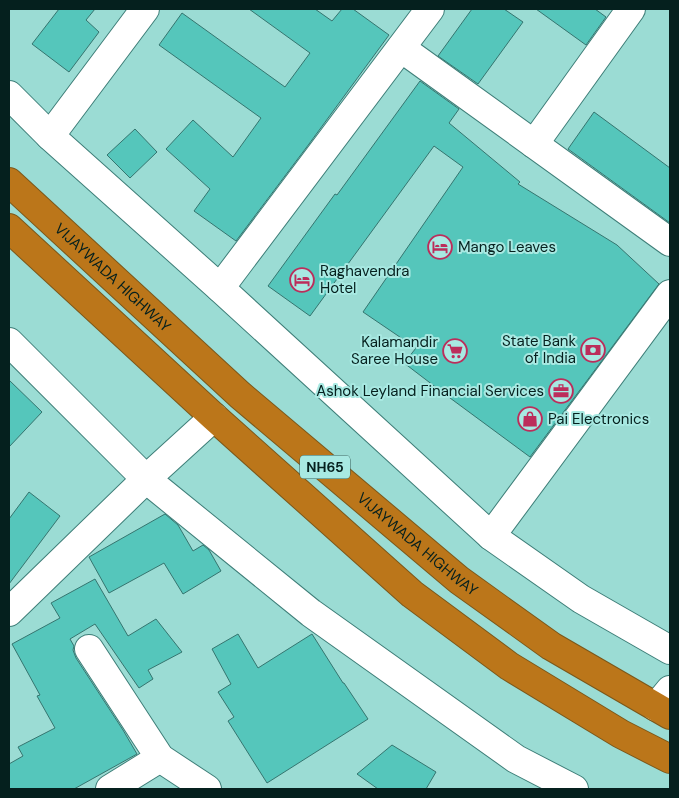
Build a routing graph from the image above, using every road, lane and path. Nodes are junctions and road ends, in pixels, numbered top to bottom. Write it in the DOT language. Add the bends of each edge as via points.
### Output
graph roads {
  1 [pos="145,9"];
  2 [pos="430,9"];
  3 [pos="631,9"];
  4 [pos="401,48"];
  5 [pos="9,95"];
  6 [pos="50,136"];
  7 [pos="534,144"];
  8 [pos="9,182"];
  9 [pos="9,228"];
  10 [pos="670,242"];
  11 [pos="220,288"];
  12 [pos="670,294"];
  13 [pos="9,342"];
  14 [pos="214,417"];
  15 [pos="146,479"];
  16 [pos="491,536"];
  17 [pos="9,612"];
  18 [pos="89,649"];
  19 [pos="670,650"];
  20 [pos="665,704"];
  21 [pos="160,758"];
  22 [pos="670,759"];
  23 [pos="110,789"];
  24 [pos="207,789"];
  25 [pos="574,789"];
  1 -- 6 [label="street"];
  2 -- 4 [label="street"];
  3 -- 7 [label="street"];
  4 -- 7 [label="street"];
  4 -- 11 [label="street"];
  5 -- 6 [label="street"];
  6 -- 11 [label="street"];
  7 -- 10 [label="street"];
  8 -- 20 [label="highway, VIJAYWADA HIGHWAY / NH65" via="240,394 459,580 551,646"];
  9 -- 14 [label="highway, NH65"];
  11 -- 16 [label="street"];
  12 -- 16 [label="street"];
  13 -- 15 [label="street"];
  14 -- 15 [label="street"];
  14 -- 22 [label="highway, NH65" via="412,594 509,666 621,734"];
  15 -- 17 [label="street"];
  15 -- 25 [label="street" via="311,613 516,759"];
  16 -- 19 [label="street" via="581,599"];
  18 -- 21 [label="street"];
  21 -- 23 [label="street"];
  21 -- 24 [label="street"];
}
